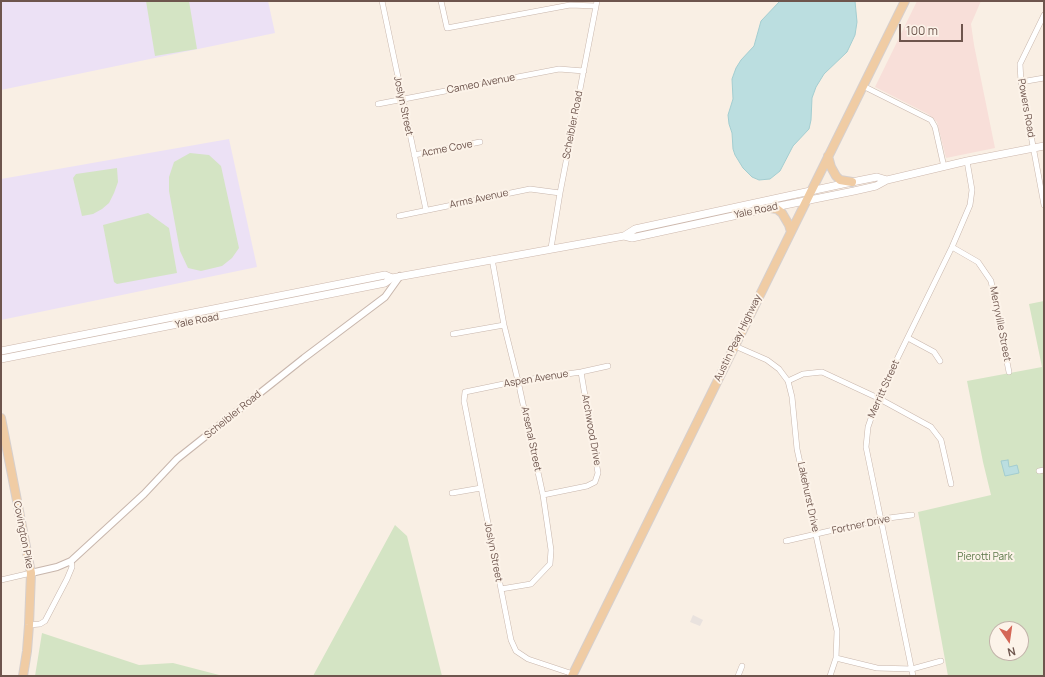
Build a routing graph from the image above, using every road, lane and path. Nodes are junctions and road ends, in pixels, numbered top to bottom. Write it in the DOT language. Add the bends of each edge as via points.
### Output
graph roads {
  1 [pos="382,1"];
  2 [pos="905,1"];
  3 [pos="442,2"];
  4 [pos="597,3"];
  5 [pos="1044,15"];
  6 [pos="584,71"];
  7 [pos="1044,78"];
  8 [pos="1021,82"];
  9 [pos="863,86"];
  10 [pos="402,99"];
  11 [pos="378,104"];
  12 [pos="480,142"];
  13 [pos="1044,146"];
  14 [pos="1034,148"];
  15 [pos="414,155"];
  16 [pos="828,156"];
  17 [pos="967,161"];
  18 [pos="944,166"];
  19 [pos="888,180"];
  20 [pos="852,182"];
  21 [pos="810,191"];
  22 [pos="560,193"];
  23 [pos="805,201"];
  24 [pos="1044,205"];
  25 [pos="770,208"];
  26 [pos="426,210"];
  27 [pos="399,216"];
  28 [pos="790,232"];
  29 [pos="624,236"];
  30 [pos="952,247"];
  31 [pos="551,248"];
  32 [pos="492,259"];
  33 [pos="396,277"];
  34 [pos="504,325"];
  35 [pos="453,334"];
  36 [pos="908,338"];
  37 [pos="735,346"];
  38 [pos="1,351"];
  39 [pos="1,359"];
  40 [pos="940,361"];
  41 [pos="608,366"];
  42 [pos="581,372"];
  43 [pos="1009,372"];
  44 [pos="518,381"];
  45 [pos="788,381"];
  46 [pos="465,392"];
  47 [pos="878,398"];
  48 [pos="1,418"];
  49 [pos="951,484"];
  50 [pos="481,488"];
  51 [pos="452,493"];
  52 [pos="543,495"];
  53 [pos="912,515"];
  54 [pos="881,519"];
  55 [pos="816,534"];
  56 [pos="786,542"];
  57 [pos="71,561"];
  58 [pos="31,573"];
  59 [pos="1,580"];
  60 [pos="501,589"];
  61 [pos="29,625"];
  62 [pos="836,658"];
  63 [pos="941,661"];
  64 [pos="742,666"];
  65 [pos="912,669"];
  66 [pos="572,675"];
  67 [pos="23,676"];
  68 [pos="738,676"];
  69 [pos="830,676"];
  70 [pos="913,676"];
  1 -- 10 [label="street, Joslyn Street"];
  2 -- 9 [label="main road, Austin Peay Highway"];
  3 -- 4 [label="street" via="447,28 570,5"];
  4 -- 6 [label="street, Scheibler Road"];
  5 -- 8 [label="street, Powers Road" via="1020,64"];
  6 -- 10 [label="street, Cameo Avenue" via="559,69"];
  6 -- 22 [label="street, Scheibler Road"];
  7 -- 8 [label="street"];
  8 -- 14 [label="street, Powers Road"];
  9 -- 16 [label="main road, Austin Peay Highway"];
  9 -- 18 [label="street" via="931,120 936,127"];
  10 -- 11 [label="street, Cameo Avenue"];
  10 -- 15 [label="street, Joslyn Street"];
  12 -- 15 [label="street, Acme Cove"];
  13 -- 14 [label="main road, Yale Road"];
  14 -- 17 [label="main road, Yale Road"];
  14 -- 24 [label="street, Powers Road"];
  15 -- 26 [label="street, Joslyn Street"];
  16 -- 20 [label="main road" via="836,176 840,180"];
  16 -- 21 [label="main road, Austin Peay Highway"];
  17 -- 18 [label="main road, Yale Road"];
  17 -- 30 [label="street, Merritt Street" via="972,190 970,205"];
  18 -- 19 [label="main road, Yale Road"];
  19 -- 20 [label="main road, Yale Road" via="877,177"];
  19 -- 23 [label="main road, Yale Road" via="876,186"];
  20 -- 21 [label="main road, Yale Road"];
  21 -- 23 [label="main road, Austin Peay Highway"];
  21 -- 29 [label="main road, Yale Road" via="639,228"];
  22 -- 26 [label="street, Arms Avenue" via="530,189"];
  22 -- 31 [label="street, Scheibler Road"];
  23 -- 25 [label="main road, Yale Road"];
  23 -- 28 [label="main road, Austin Peay Highway"];
  25 -- 28 [label="main road" via="782,213"];
  25 -- 29 [label="main road, Yale Road" via="632,238"];
  26 -- 27 [label="street, Arms Avenue"];
  28 -- 37 [label="main road, Austin Peay Highway"];
  29 -- 31 [label="main road, Yale Road"];
  30 -- 36 [label="street, Merritt Street"];
  30 -- 43 [label="street, Merryville Street" via="978,262 991,281"];
  31 -- 32 [label="main road, Yale Road"];
  32 -- 33 [label="main road, Yale Road"];
  32 -- 34 [label="street, Arsenal Street"];
  33 -- 38 [label="main road, Yale Road" via="385,275"];
  33 -- 39 [label="main road, Yale Road" via="385,283"];
  33 -- 57 [label="street, Scheibler Road" via="385,297 177,460"];
  34 -- 35 [label="street"];
  34 -- 44 [label="street, Arsenal Street"];
  36 -- 40 [label="street" via="934,352"];
  36 -- 47 [label="street, Merritt Street"];
  37 -- 45 [label="street, Lakehurst Drive" via="767,360 779,369"];
  37 -- 66 [label="main road, Austin Peay Highway"];
  41 -- 42 [label="street, Aspen Avenue"];
  42 -- 44 [label="street, Aspen Avenue"];
  42 -- 52 [label="street, Archwood Drive" via="598,473 595,482 587,486"];
  44 -- 46 [label="street, Aspen Avenue"];
  44 -- 52 [label="street, Arsenal Street"];
  45 -- 47 [label="street" via="803,374 822,372"];
  45 -- 55 [label="street, Lakehurst Drive" via="798,449"];
  46 -- 50 [label="street, Joslyn Street" via="464,401"];
  47 -- 49 [label="street" via="931,427 941,440"];
  47 -- 54 [label="street, Merritt Street" via="868,427 866,447"];
  48 -- 58 [label="main road, Covington Pike"];
  50 -- 51 [label="street"];
  50 -- 60 [label="street, Joslyn Street"];
  52 -- 60 [label="street, Arsenal Street" via="552,550 550,564 531,584"];
  53 -- 54 [label="street, Fortner Drive"];
  54 -- 55 [label="street, Fortner Drive"];
  54 -- 65 [label="street, Merritt Street"];
  55 -- 56 [label="street, Fortner Drive"];
  55 -- 62 [label="street, Lakehurst Drive" via="837,631"];
  57 -- 58 [label="street, Scheibler Road"];
  57 -- 61 [label="street" via="72,567 67,579 45,621"];
  58 -- 59 [label="street"];
  58 -- 61 [label="main road, Covington Pike"];
  60 -- 66 [label="street, Joslyn Street" via="511,640 516,651 528,659"];
  61 -- 67 [label="main road, Covington Pike"];
  62 -- 65 [label="street" via="877,668"];
  62 -- 69 [label="street, Lakehurst Drive"];
  63 -- 65 [label="street"];
  64 -- 68 [label="street"];
  65 -- 70 [label="street, Merritt Street"];
}
